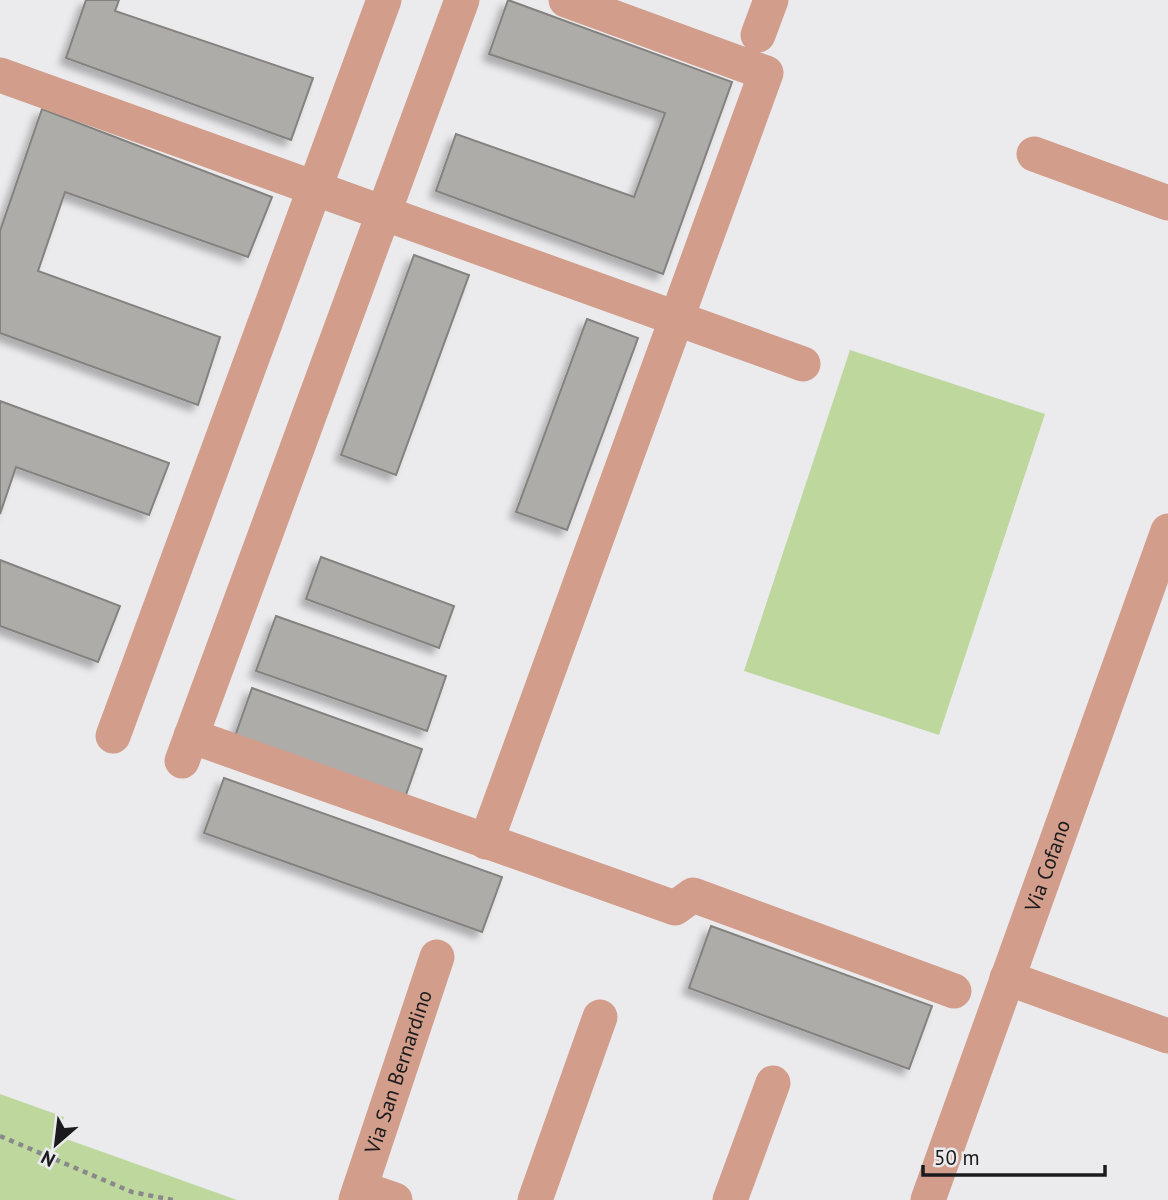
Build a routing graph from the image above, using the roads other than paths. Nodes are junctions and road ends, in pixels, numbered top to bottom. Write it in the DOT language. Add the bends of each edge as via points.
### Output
graph roads {
  1 [pos="384,0"];
  2 [pos="462,0"];
  3 [pos="566,0"];
  4 [pos="771,0"];
  5 [pos="758,35"];
  6 [pos="0,75"];
  7 [pos="1034,154"];
  8 [pos="315,188"];
  9 [pos="1168,203"];
  10 [pos="383,213"];
  11 [pos="677,319"];
  12 [pos="803,364"];
  13 [pos="1168,531"];
  14 [pos="113,736"];
  15 [pos="486,842"];
  16 [pos="437,957"];
  17 [pos="1007,978"];
  18 [pos="954,991"];
  19 [pos="600,1017"];
  20 [pos="1168,1036"];
  21 [pos="773,1083"];
  22 [pos="355,1196"];
  23 [pos="395,1200"];
  24 [pos="535,1200"];
  25 [pos="730,1200"];
  26 [pos="928,1200"];
  1 -- 8 [label="street"];
  2 -- 10 [label="street"];
  3 -- 11 [label="street" via="766,73"];
  4 -- 5 [label="street"];
  6 -- 8 [label="street"];
  7 -- 9 [label="street"];
  8 -- 10 [label="street"];
  8 -- 14 [label="street"];
  10 -- 11 [label="street"];
  10 -- 15 [label="street" via="186,748"];
  11 -- 12 [label="street"];
  11 -- 15 [label="street"];
  13 -- 17 [label="street, Via Cofano"];
  15 -- 18 [label="street" via="675,908 693,895"];
  16 -- 22 [label="street, Via San Bernardino"];
  17 -- 20 [label="street"];
  17 -- 26 [label="street, Via Cofano"];
  19 -- 24 [label="street"];
  21 -- 25 [label="street"];
  22 -- 23 [label="street"];
}
